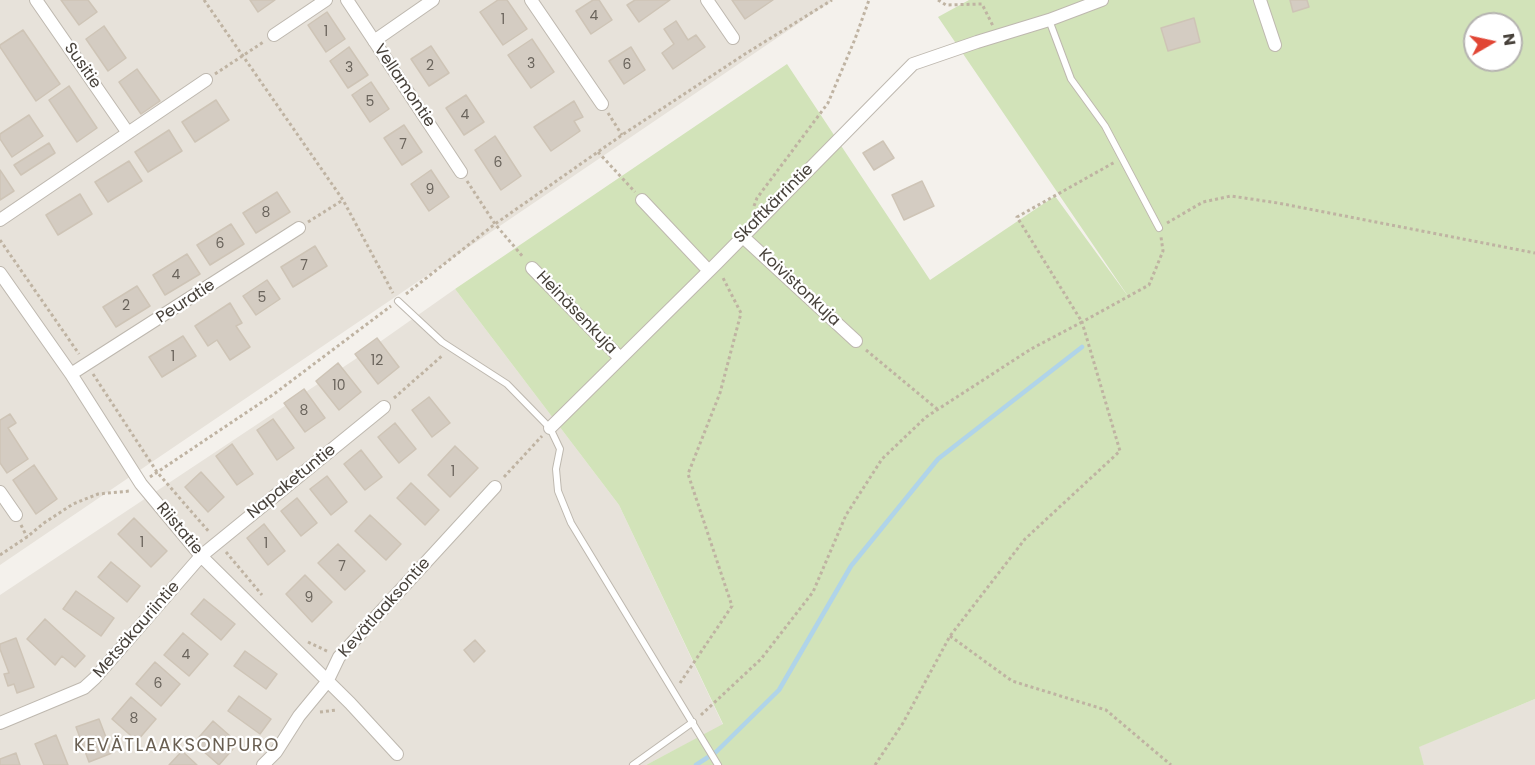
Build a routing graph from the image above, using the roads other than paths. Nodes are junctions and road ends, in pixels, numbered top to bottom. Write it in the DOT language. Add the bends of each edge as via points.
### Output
graph roads {
  1 [pos="36,0"];
  2 [pos="326,0"];
  3 [pos="347,0"];
  4 [pos="433,0"];
  5 [pos="531,0"];
  6 [pos="707,0"];
  7 [pos="1102,0"];
  8 [pos="1260,0"];
  9 [pos="1049,20"];
  10 [pos="273,35"];
  11 [pos="733,38"];
  12 [pos="374,41"];
  13 [pos="1275,45"];
  14 [pos="206,80"];
  15 [pos="602,104"];
  16 [pos="128,133"];
  17 [pos="461,172"];
  18 [pos="642,200"];
  19 [pos="0,220"];
  20 [pos="299,228"];
  21 [pos="1159,228"];
  22 [pos="742,236"];
  23 [pos="532,268"];
  24 [pos="712,268"];
  25 [pos="0,273"];
  26 [pos="398,301"];
  27 [pos="856,341"];
  28 [pos="620,358"];
  29 [pos="71,374"];
  30 [pos="384,407"];
  31 [pos="550,428"];
  32 [pos="495,486"];
  33 [pos="0,492"];
  34 [pos="16,515"];
  35 [pos="201,556"];
  36 [pos="327,682"];
  37 [pos="0,723"];
  38 [pos="693,723"];
  39 [pos="397,754"];
  40 [pos="716,763"];
  41 [pos="263,765"];
  42 [pos="633,765"];
  1 -- 16 [label="street, Susitie"];
  2 -- 10 [label="street"];
  3 -- 12 [label="street, Vellamontie"];
  4 -- 12 [label="street"];
  5 -- 15 [label="street"];
  6 -- 11 [label="street"];
  7 -- 9 [label="street, Skaftkärrintie"];
  8 -- 13 [label="street"];
  9 -- 21 [label="lane" via="1071,79 1105,126"];
  9 -- 22 [label="street, Skaftkärrintie" via="913,64"];
  12 -- 17 [label="street, Vellamontie"];
  14 -- 16 [label="street"];
  16 -- 19 [label="street"];
  18 -- 24 [label="street"];
  20 -- 29 [label="street, Peuratie"];
  22 -- 24 [label="street, Skaftkärrintie"];
  22 -- 27 [label="street, Koivistonkuja"];
  23 -- 28 [label="street, Heinäsenkuja"];
  24 -- 28 [label="street, Skaftkärrintie"];
  25 -- 29 [label="street, Riistatie"];
  26 -- 31 [label="lane" via="442,342 507,384"];
  28 -- 31 [label="street, Skaftkärrintie"];
  29 -- 35 [label="street, Riistatie" via="141,484"];
  30 -- 35 [label="street, Napaketuntie"];
  31 -- 38 [label="lane" via="560,449 556,469 558,490 571,523"];
  32 -- 36 [label="street, Kevätlaaksontie" via="339,657"];
  33 -- 34 [label="street"];
  35 -- 36 [label="street, Riistatie"];
  35 -- 37 [label="street, Metsäkauriintie" via="95,678 84,687"];
  36 -- 39 [label="street, Riistatie"];
  36 -- 41 [label="street, Kevätlaaksontie"];
  38 -- 40 [label="lane"];
  38 -- 42 [label="lane"];
}
